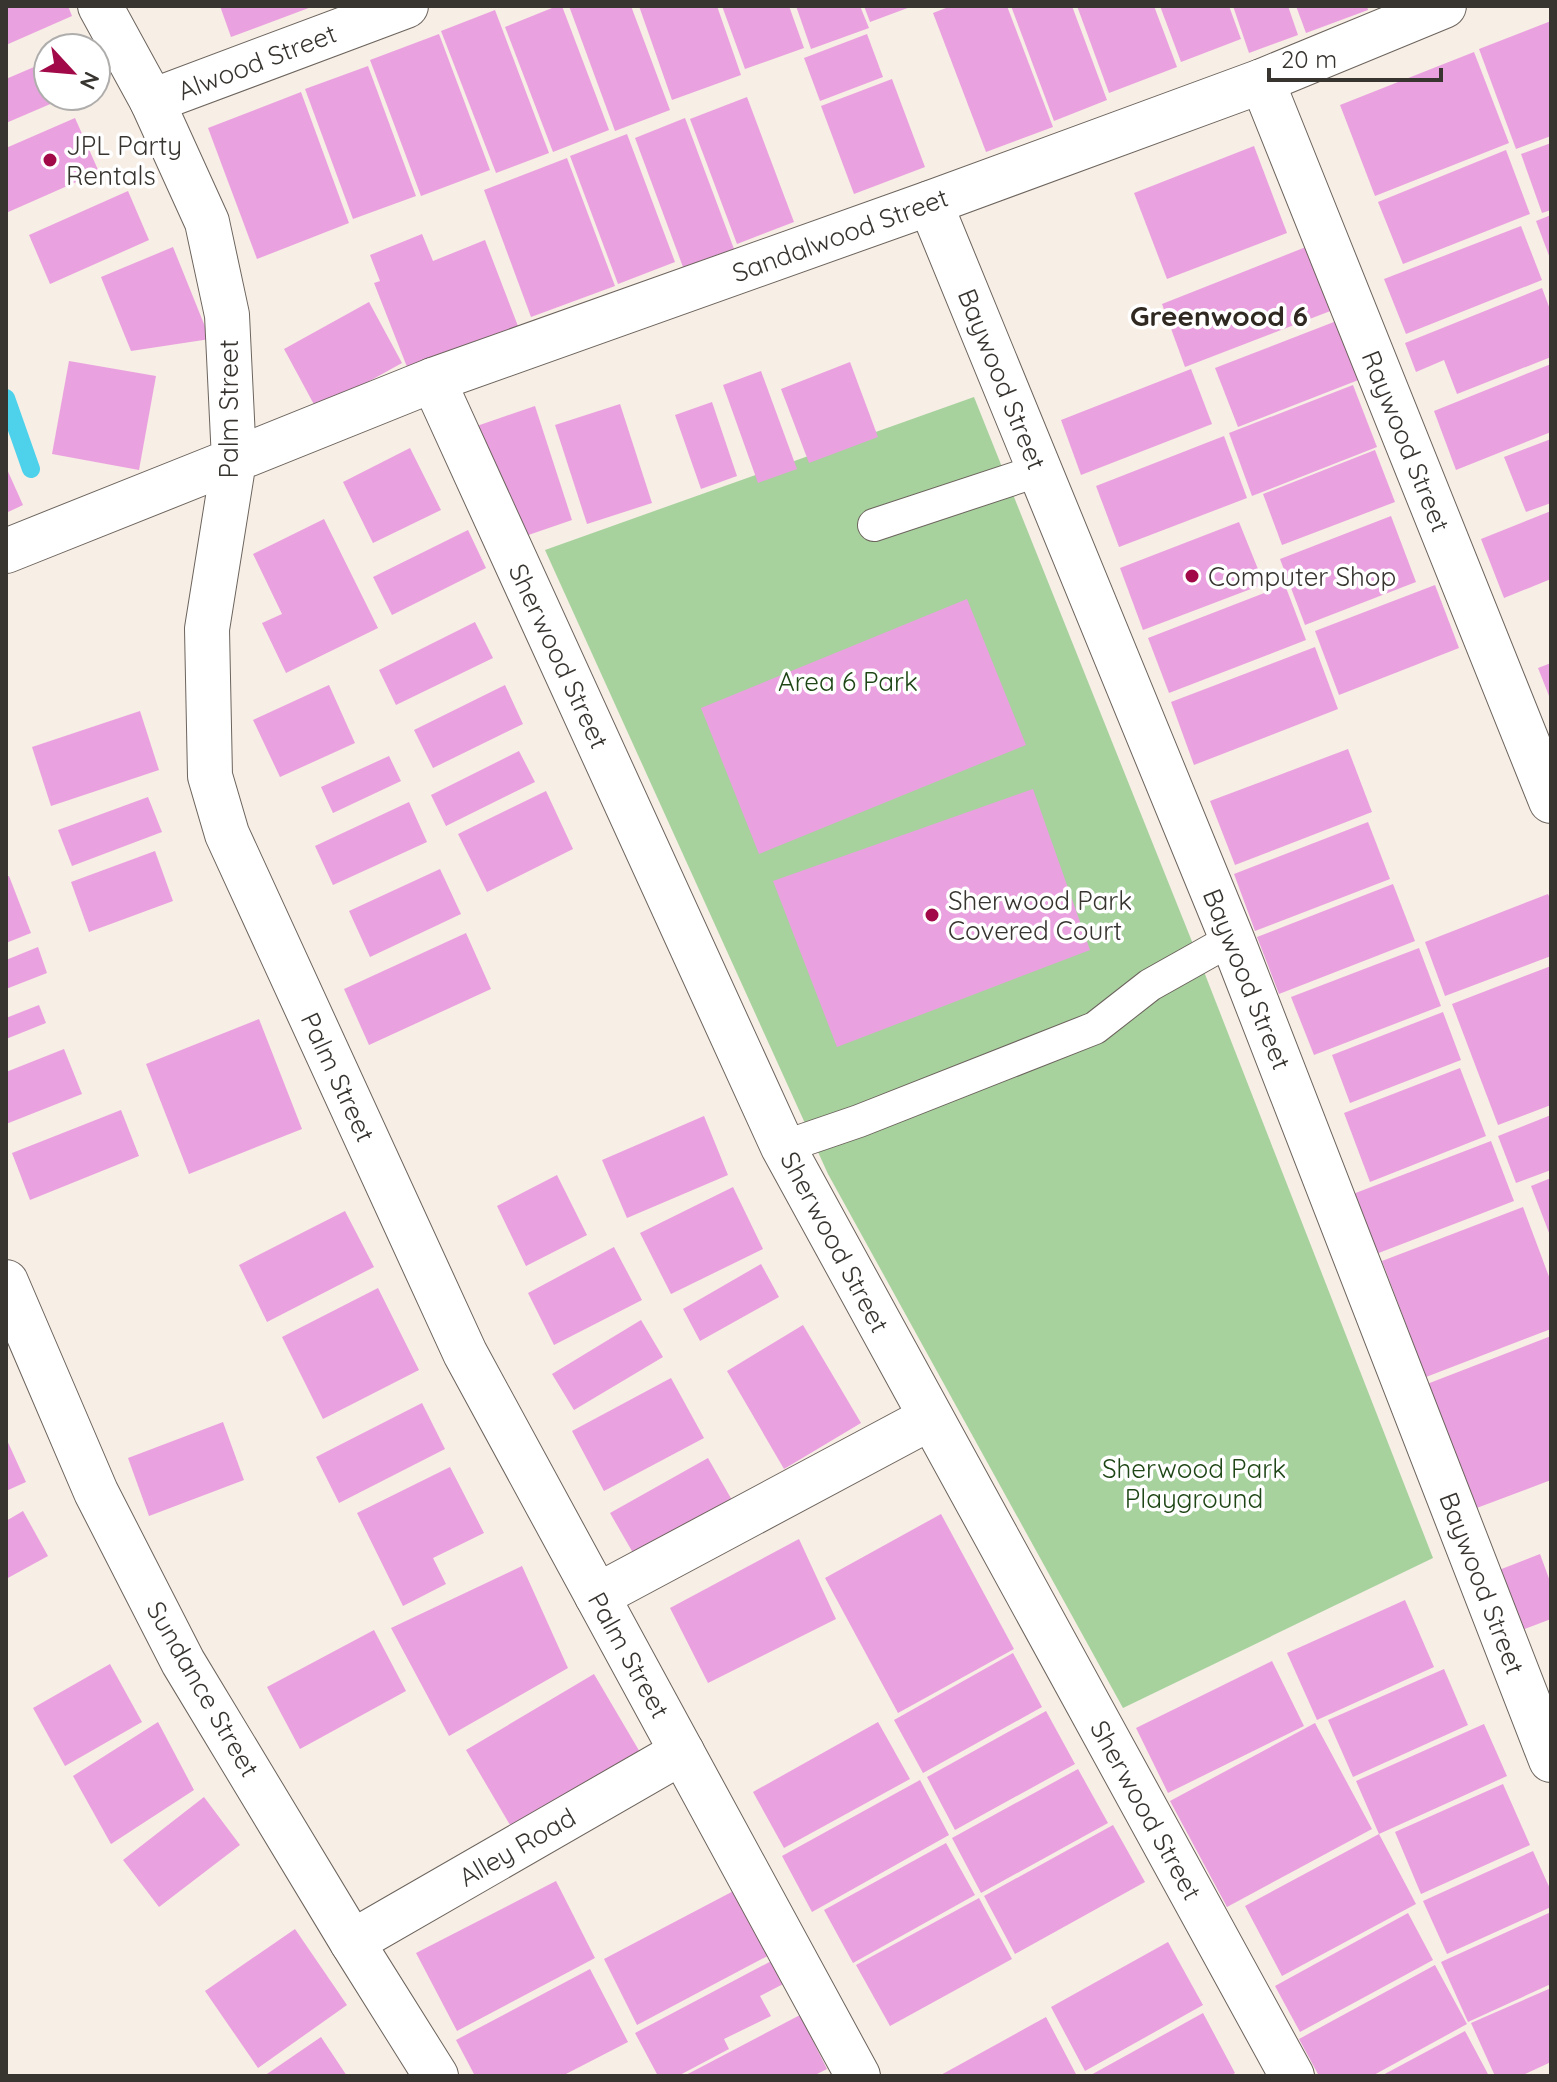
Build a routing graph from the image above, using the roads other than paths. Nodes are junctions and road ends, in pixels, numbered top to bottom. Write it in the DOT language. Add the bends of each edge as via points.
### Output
graph roads {
  1 [pos="100,6"];
  2 [pos="406,6"];
  3 [pos="1444,6"];
  4 [pos="1262,81"];
  5 [pos="152,101"];
  6 [pos="930,203"];
  7 [pos="433,380"];
  8 [pos="234,460"];
  9 [pos="1040,470"];
  10 [pos="874,525"];
  11 [pos="6,551"];
  12 [pos="1551,801"];
  13 [pos="1232,939"];
  14 [pos="783,1147"];
  15 [pos="6,1282"];
  16 [pos="930,1418"];
  17 [pos="597,1596"];
  18 [pos="682,1752"];
  19 [pos="1551,1760"];
  20 [pos="352,1942"];
  21 [pos="436,2076"];
  22 [pos="858,2076"];
  23 [pos="1292,2076"];
  1 -- 5 [label="street, Palm Street"];
  2 -- 5 [label="street, Alwood Street"];
  3 -- 4 [label="street, Sandalwood Street"];
  4 -- 6 [label="street, Sandalwood Street"];
  4 -- 12 [label="street, Raywood Street"];
  5 -- 8 [label="street, Palm Street" via="207,222 227,315"];
  6 -- 7 [label="street, Sandalwood Street"];
  6 -- 9 [label="street, Baywood Street"];
  7 -- 8 [label="street, Sandalwood Street"];
  7 -- 14 [label="street, Sherwood Street"];
  8 -- 11 [label="street, Sandalwood Street"];
  8 -- 17 [label="street, Palm Street" via="207,629 210,776 227,834 465,1353"];
  9 -- 10 [label="lane"];
  9 -- 13 [label="street, Baywood Street"];
  13 -- 14 [label="lane" via="1150,985 1095,1028"];
  13 -- 19 [label="street, Baywood Street"];
  14 -- 16 [label="street, Sherwood Street"];
  15 -- 20 [label="street, Sundance Street" via="96,1492 183,1662"];
  16 -- 17 [label="street"];
  16 -- 23 [label="street, Sherwood Street"];
  17 -- 18 [label="street, Palm Street"];
  18 -- 20 [label="street, Alley Road"];
  18 -- 22 [label="street, Palm Street"];
  20 -- 21 [label="street, Sundance Street"];
}
